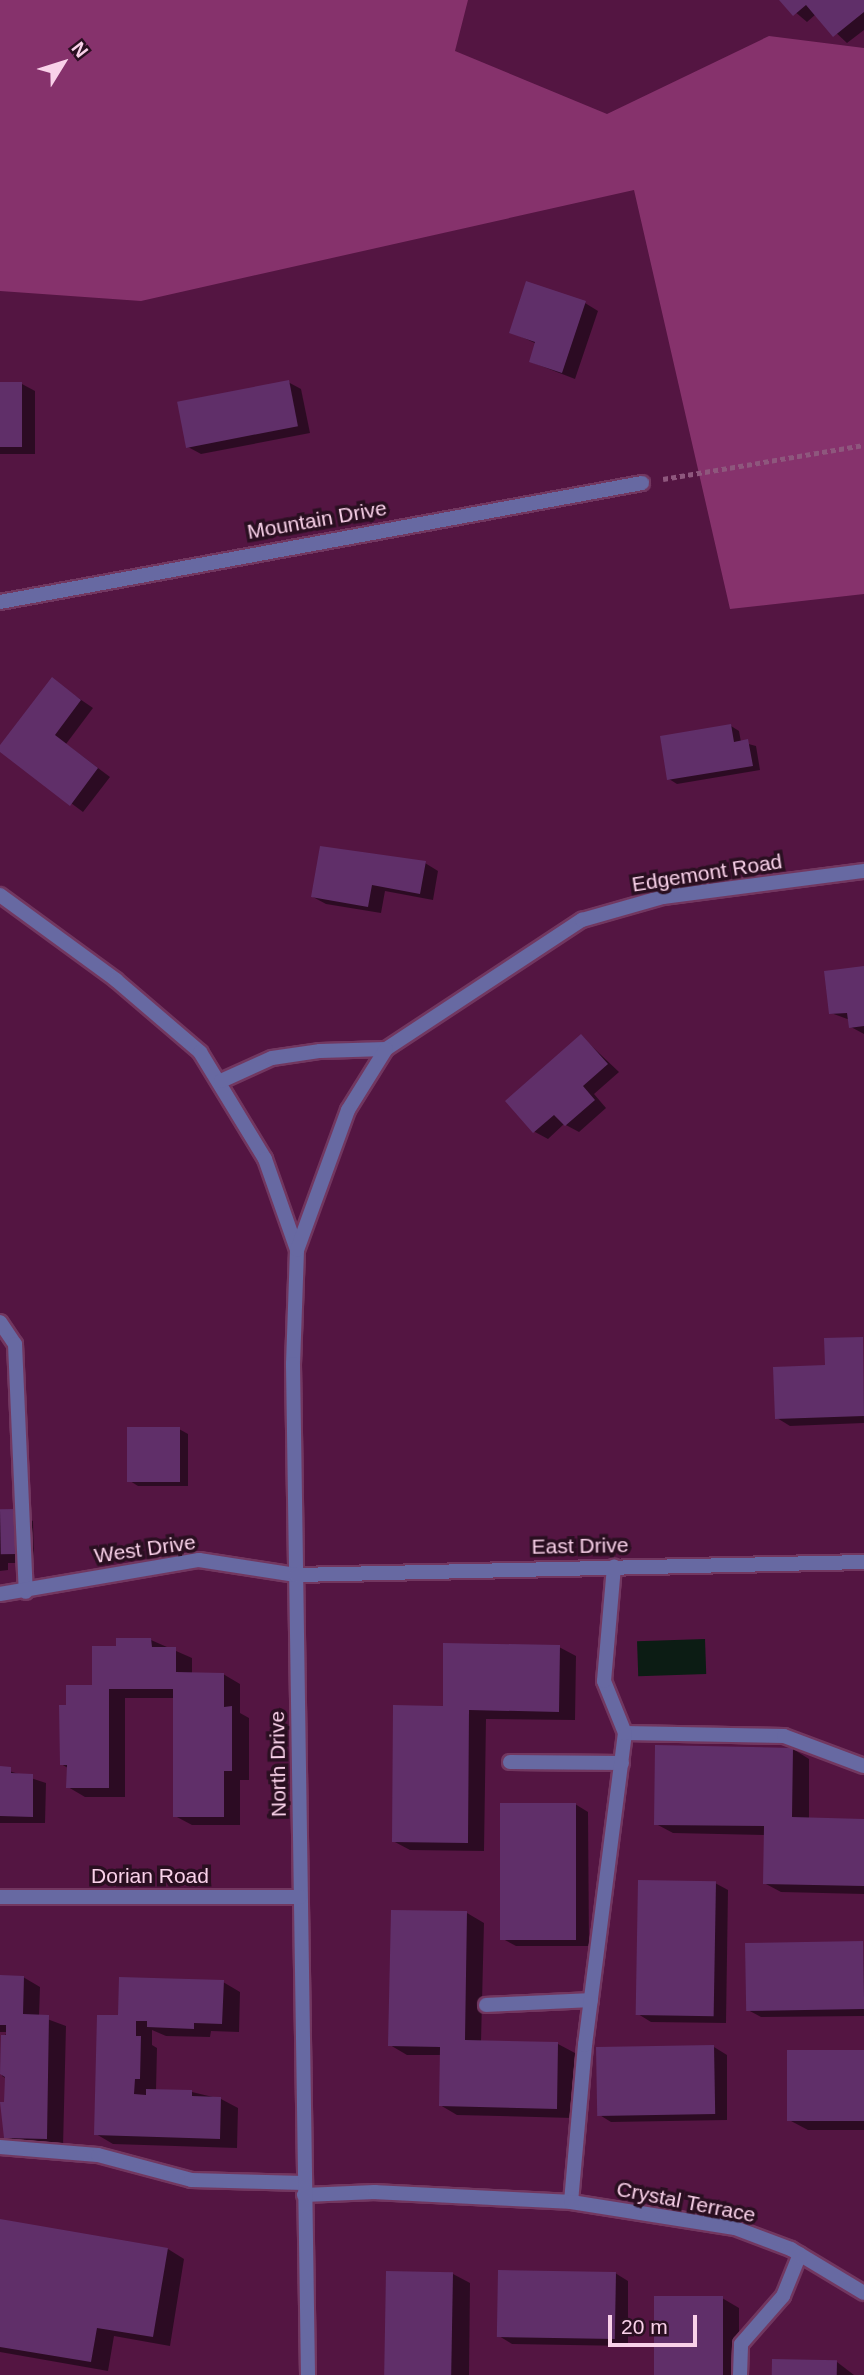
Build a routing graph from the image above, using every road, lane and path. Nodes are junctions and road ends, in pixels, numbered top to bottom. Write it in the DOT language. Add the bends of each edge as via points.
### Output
graph roads {
  1 [pos="864,445"];
  2 [pos="642,483"];
  3 [pos="0,602"];
  4 [pos="864,871"];
  5 [pos="0,895"];
  6 [pos="386,1049"];
  7 [pos="221,1082"];
  8 [pos="297,1250"];
  9 [pos="0,1322"];
  10 [pos="864,1562"];
  11 [pos="614,1566"];
  12 [pos="296,1575"];
  13 [pos="26,1592"];
  14 [pos="0,1594"];
  15 [pos="625,1733"];
  16 [pos="510,1762"];
  17 [pos="622,1763"];
  18 [pos="864,1766"];
  19 [pos="0,1897"];
  20 [pos="300,1897"];
  21 [pos="591,2000"];
  22 [pos="486,2005"];
  23 [pos="0,2147"];
  24 [pos="304,2189"];
  25 [pos="571,2203"];
  26 [pos="800,2254"];
  27 [pos="864,2293"];
  28 [pos="308,2375"];
  29 [pos="740,2375"];
  1 -- 2 [label="path"];
  2 -- 3 [label="street, Mountain Drive"];
  4 -- 6 [label="street, Edgemont Road" via="663,897 582,920"];
  5 -- 7 [label="street" via="116,980 200,1052"];
  6 -- 7 [label="street" via="320,1051 272,1059"];
  6 -- 8 [label="street, Edgemont Road" via="348,1110"];
  7 -- 8 [label="street, North Drive" via="265,1159"];
  8 -- 12 [label="street, North Drive" via="293,1364"];
  9 -- 13 [label="street" via="15,1344"];
  10 -- 11 [label="street, East Drive"];
  11 -- 12 [label="street, East Drive"];
  11 -- 15 [label="street" via="604,1681"];
  12 -- 13 [label="street, West Drive" via="199,1560"];
  12 -- 20 [label="street, North Drive"];
  13 -- 14 [label="street, West Drive"];
  15 -- 17 [label="street"];
  15 -- 18 [label="street" via="785,1736"];
  16 -- 17 [label="street"];
  17 -- 21 [label="street"];
  19 -- 20 [label="street, Dorian Road"];
  20 -- 24 [label="street, North Drive"];
  21 -- 22 [label="street"];
  21 -- 25 [label="street"];
  23 -- 24 [label="street, Crystal Terrace" via="98,2155 191,2180"];
  24 -- 25 [label="street, Crystal Terrace"];
  24 -- 28 [label="street, North Drive"];
  25 -- 26 [label="street, Crystal Terrace" via="735,2228"];
  26 -- 27 [label="street, Crystal Terrace"];
  26 -- 29 [label="street" via="783,2296 741,2344"];
}
